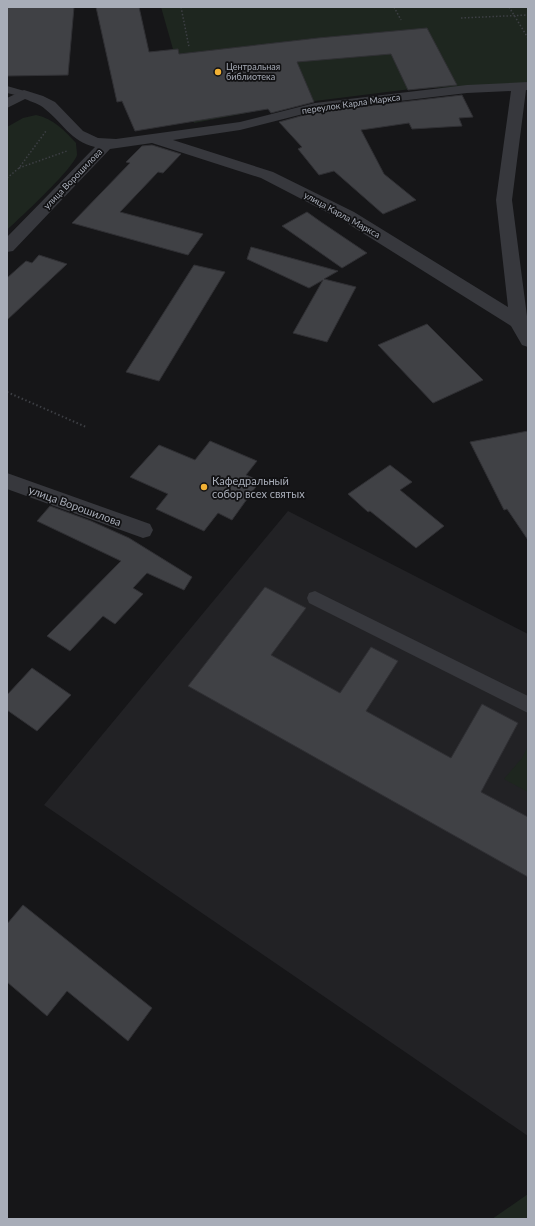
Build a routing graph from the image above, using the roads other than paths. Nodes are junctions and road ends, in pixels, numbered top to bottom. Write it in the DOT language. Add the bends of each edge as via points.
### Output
graph roads {
  1 [pos="524,86"];
  2 [pos="7,89"];
  3 [pos="24,94"];
  4 [pos="7,104"];
  5 [pos="152,138"];
  6 [pos="100,143"];
  7 [pos="7,247"];
  8 [pos="518,322"];
  9 [pos="528,341"];
  10 [pos="7,481"];
  11 [pos="143,530"];
  12 [pos="315,598"];
  13 [pos="528,705"];
  1 -- 5 [label="street, переулок Карла Маркса" via="467,89 314,107 240,126"];
  1 -- 8 [label="street" via="512,134 504,200"];
  2 -- 3 [label="lane"];
  3 -- 4 [label="street"];
  3 -- 6 [label="street, улица Ворошилова" via="50,105 78,134"];
  5 -- 6 [label="street, переулок Карла Маркса"];
  5 -- 8 [label="street, улица Карла Маркса" via="267,175 321,202 348,216"];
  6 -- 7 [label="street, улица Ворошилова"];
  8 -- 9 [label="street"];
  10 -- 11 [label="street, улица Ворошилова"];
  12 -- 13 [label="lane"];
}
